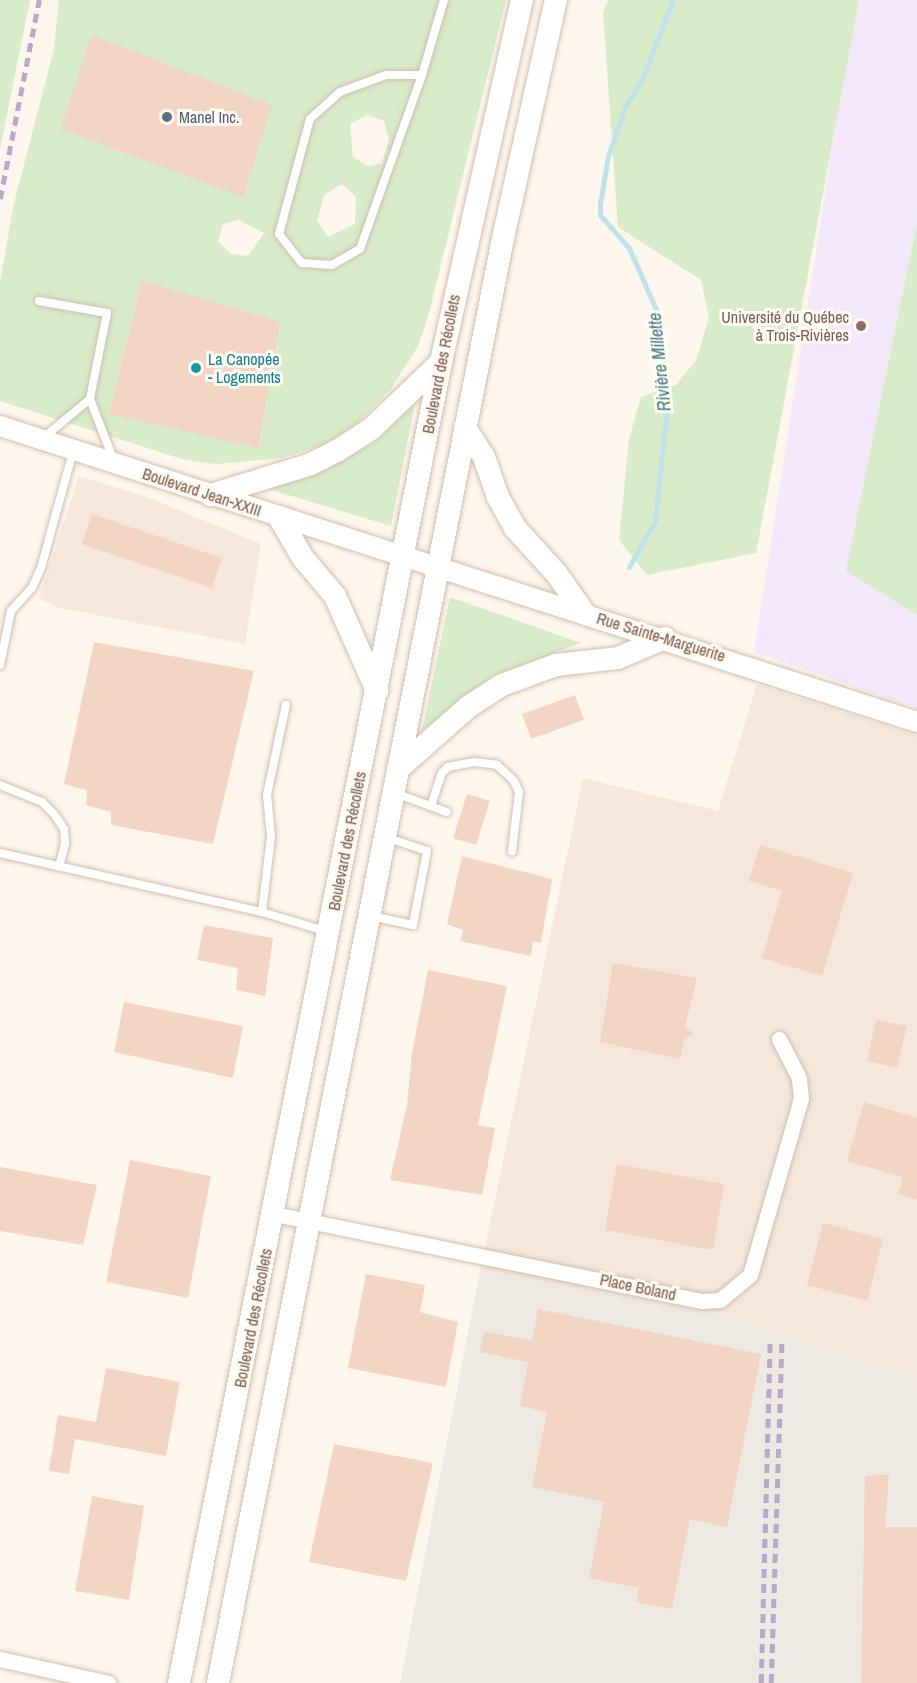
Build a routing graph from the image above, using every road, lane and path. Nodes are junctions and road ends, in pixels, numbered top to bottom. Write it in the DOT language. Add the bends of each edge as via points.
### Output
graph roads {
  1 [pos="444,0"];
  2 [pos="522,0"];
  3 [pos="556,0"];
  4 [pos="422,75"];
  5 [pos="39,301"];
  6 [pos="441,362"];
  7 [pos="90,399"];
  8 [pos="0,426"];
  9 [pos="465,428"];
  10 [pos="42,439"];
  11 [pos="74,450"];
  12 [pos="115,463"];
  13 [pos="211,495"];
  14 [pos="279,517"];
  15 [pos="404,557"];
  16 [pos="437,568"];
  17 [pos="584,613"];
  18 [pos="665,638"];
  19 [pos="0,665"];
  20 [pos="377,691"];
  21 [pos="286,705"];
  22 [pos="917,722"];
  23 [pos="398,769"];
  24 [pos="0,785"];
  25 [pos="393,793"];
  26 [pos="431,806"];
  27 [pos="447,812"];
  28 [pos="384,837"];
  29 [pos="512,852"];
  30 [pos="0,853"];
  31 [pos="58,866"];
  32 [pos="262,912"];
  33 [pos="369,916"];
  34 [pos="329,932"];
  35 [pos="779,1039"];
  36 [pos="274,1214"];
  37 [pos="309,1221"];
  38 [pos="0,1659"];
  39 [pos="108,1683"];
  40 [pos="179,1683"];
  41 [pos="218,1683"];
  1 -- 4 [label="lane"];
  2 -- 6 [label="main road, Boulevard des Récollets"];
  3 -- 9 [label="main road"];
  4 -- 4 [label="lane" via="386,75 340,92 310,119 279,234 302,263 332,265 360,249"];
  5 -- 7 [label="lane" via="107,313"];
  6 -- 13 [label="main road" via="371,429 337,451 311,464"];
  6 -- 15 [label="main road, Boulevard des Récollets"];
  7 -- 10 [label="lane"];
  7 -- 12 [label="lane"];
  8 -- 10 [label="street, Boulevard Jean-XXIII"];
  9 -- 16 [label="main road"];
  9 -- 17 [label="main road" via="484,457 498,497 515,528 556,573"];
  10 -- 11 [label="street, Boulevard Jean-XXIII"];
  11 -- 12 [label="street, Boulevard Jean-XXIII"];
  11 -- 19 [label="lane" via="40,568 32,588 11,611"];
  12 -- 13 [label="street, Boulevard Jean-XXIII"];
  13 -- 14 [label="street, Boulevard Jean-XXIII"];
  14 -- 15 [label="street, Boulevard Jean-XXIII"];
  14 -- 20 [label="main road" via="303,558 335,596"];
  15 -- 16 [label="street, Rue Sainte-Marguerite"];
  15 -- 20 [label="main road, Boulevard des Récollets"];
  16 -- 17 [label="street, Rue Sainte-Marguerite"];
  16 -- 23 [label="main road"];
  17 -- 18 [label="street, Rue Sainte-Marguerite"];
  18 -- 22 [label="street, Rue Sainte-Marguerite"];
  18 -- 23 [label="main road" via="618,658 544,668 502,685 468,707"];
  20 -- 34 [label="main road, Boulevard des Récollets"];
  21 -- 32 [label="lane" via="267,795 271,836"];
  23 -- 25 [label="main road"];
  24 -- 31 [label="lane" via="42,802 54,814 64,829 65,844"];
  25 -- 26 [label="lane"];
  25 -- 28 [label="main road"];
  26 -- 27 [label="lane"];
  26 -- 29 [label="lane" via="445,769 474,762 496,765 514,781 520,796"];
  28 -- 33 [label="main road"];
  28 -- 33 [label="lane" via="427,851 413,925"];
  30 -- 31 [label="lane"];
  31 -- 32 [label="lane"];
  32 -- 34 [label="lane"];
  33 -- 37 [label="main road"];
  34 -- 36 [label="main road, Boulevard des Récollets"];
  35 -- 37 [label="street, Place Boland" via="799,1078 801,1098 750,1275 720,1300 702,1301"];
  36 -- 37 [label="street, Place Boland"];
  36 -- 40 [label="main road, Boulevard des Récollets"];
  37 -- 41 [label="main road"];
  38 -- 39 [label="street"];
}
